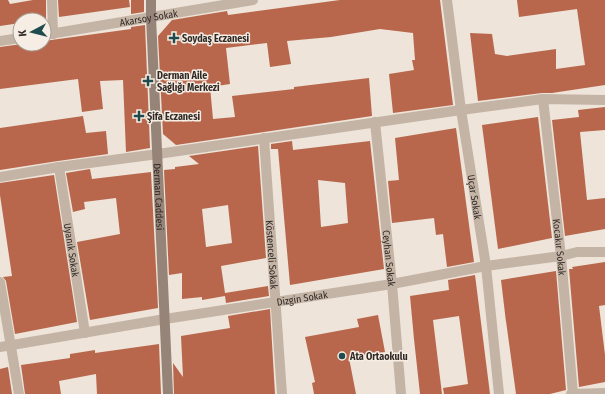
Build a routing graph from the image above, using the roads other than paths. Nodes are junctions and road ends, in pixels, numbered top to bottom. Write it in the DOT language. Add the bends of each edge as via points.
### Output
graph roads {
  1 [pos="52,0"];
  2 [pos="151,0"];
  3 [pos="253,0"];
  4 [pos="447,0"];
  5 [pos="51,12"];
  6 [pos="151,17"];
  7 [pos="52,34"];
  8 [pos="12,39"];
  9 [pos="0,41"];
  10 [pos="543,100"];
  11 [pos="605,100"];
  12 [pos="461,110"];
  13 [pos="375,122"];
  14 [pos="264,138"];
  15 [pos="158,154"];
  16 [pos="59,167"];
  17 [pos="0,177"];
  18 [pos="605,252"];
  19 [pos="561,256"];
  20 [pos="486,266"];
  21 [pos="0,282"];
  22 [pos="392,284"];
  23 [pos="275,302"];
  24 [pos="165,319"];
  25 [pos="85,333"];
  26 [pos="10,346"];
  27 [pos="0,347"];
  28 [pos="605,393"];
  29 [pos="19,394"];
  30 [pos="168,394"];
  31 [pos="282,394"];
  32 [pos="401,394"];
  33 [pos="499,394"];
  34 [pos="572,394"];
  1 -- 5 [label="street"];
  2 -- 6 [label="main road, Derman Caddesi"];
  3 -- 6 [label="street, Akarsoy Sokak"];
  4 -- 12 [label="street, Uçar Sokak"];
  6 -- 7 [label="street, Akarsoy Sokak"];
  6 -- 15 [label="main road, Derman Caddesi"];
  8 -- 9 [label="street"];
  10 -- 11 [label="street"];
  10 -- 12 [label="street"];
  10 -- 19 [label="street, Kocakır Sokak"];
  12 -- 13 [label="street"];
  12 -- 20 [label="street, Uçar Sokak"];
  13 -- 14 [label="street"];
  13 -- 22 [label="street, Ceyhan Sokak"];
  14 -- 15 [label="street"];
  14 -- 23 [label="street, Köstenceli Sokak"];
  15 -- 16 [label="street"];
  15 -- 24 [label="main road, Derman Caddesi"];
  16 -- 17 [label="street"];
  16 -- 25 [label="street, Uyanık Sokak"];
  18 -- 19 [label="street, Dizgin Sokak" via="577,252"];
  19 -- 20 [label="street, Dizgin Sokak"];
  19 -- 34 [label="street, Kocakır Sokak"];
  20 -- 22 [label="street, Dizgin Sokak"];
  20 -- 33 [label="street, Uçar Sokak"];
  21 -- 26 [label="street"];
  22 -- 23 [label="street, Dizgin Sokak"];
  22 -- 32 [label="street, Ceyhan Sokak"];
  23 -- 24 [label="street, Dizgin Sokak"];
  23 -- 31 [label="street, Köstenceli Sokak"];
  24 -- 25 [label="street, Dizgin Sokak"];
  24 -- 30 [label="main road, Derman Caddesi"];
  25 -- 26 [label="street, Dizgin Sokak"];
  26 -- 27 [label="street, Dizgin Sokak"];
  26 -- 29 [label="street"];
  28 -- 34 [label="street"];
}
